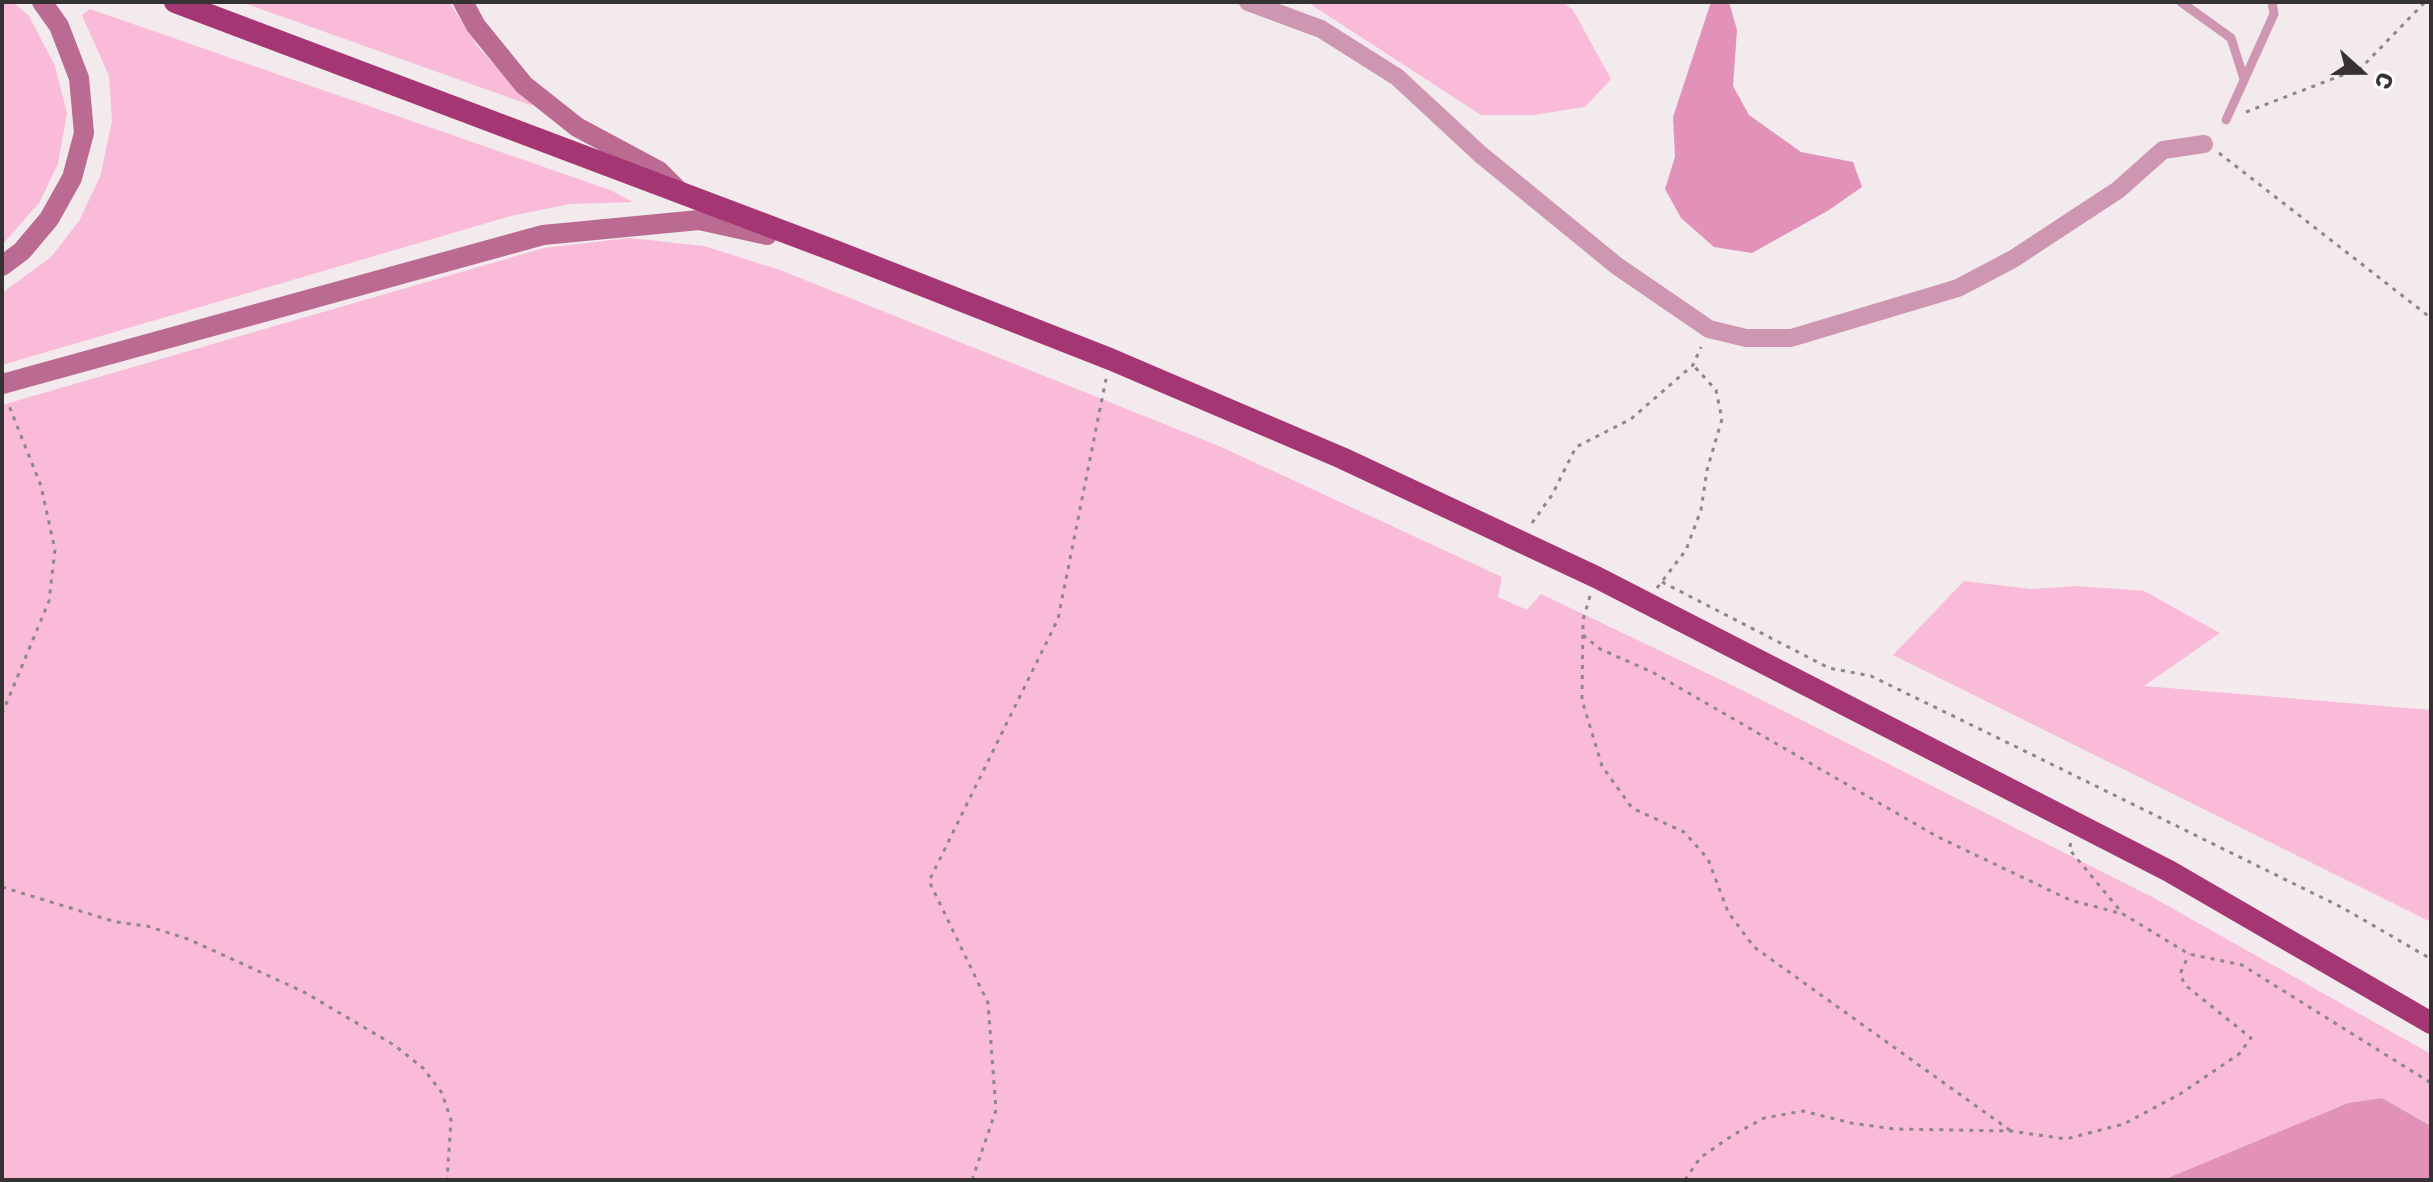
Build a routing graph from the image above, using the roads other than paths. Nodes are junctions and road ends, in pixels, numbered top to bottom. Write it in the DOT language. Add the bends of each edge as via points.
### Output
graph roads {
  1 [pos="42,2"];
  2 [pos="175,2"];
  3 [pos="463,2"];
  4 [pos="1248,2"];
  5 [pos="2181,2"];
  6 [pos="2272,2"];
  7 [pos="2244,79"];
  8 [pos="2226,120"];
  9 [pos="2204,144"];
  10 [pos="679,191"];
  11 [pos="835,251"];
  12 [pos="2,266"];
  13 [pos="5,392"];
  14 [pos="2431,1023"];
  1 -- 12 [label="main road" via="59,26 79,78 84,133 72,178 49,219"];
  2 -- 10 [label="highway"];
  3 -- 10 [label="main road" via="524,85 577,127 659,171"];
  4 -- 9 [label="street" via="1321,29 1397,77 1480,154 1617,266 1709,329 1746,338 1791,338 1958,288 2118,190 2163,150"];
  5 -- 7 [label="lane" via="2231,38"];
  6 -- 7 [label="lane" via="2274,14"];
  7 -- 8 [label="lane"];
  10 -- 11 [label="highway"];
  11 -- 13 [label="main road" via="699,220 543,235"];
  11 -- 14 [label="highway" via="1110,359 1520,540 2169,871"];
}
